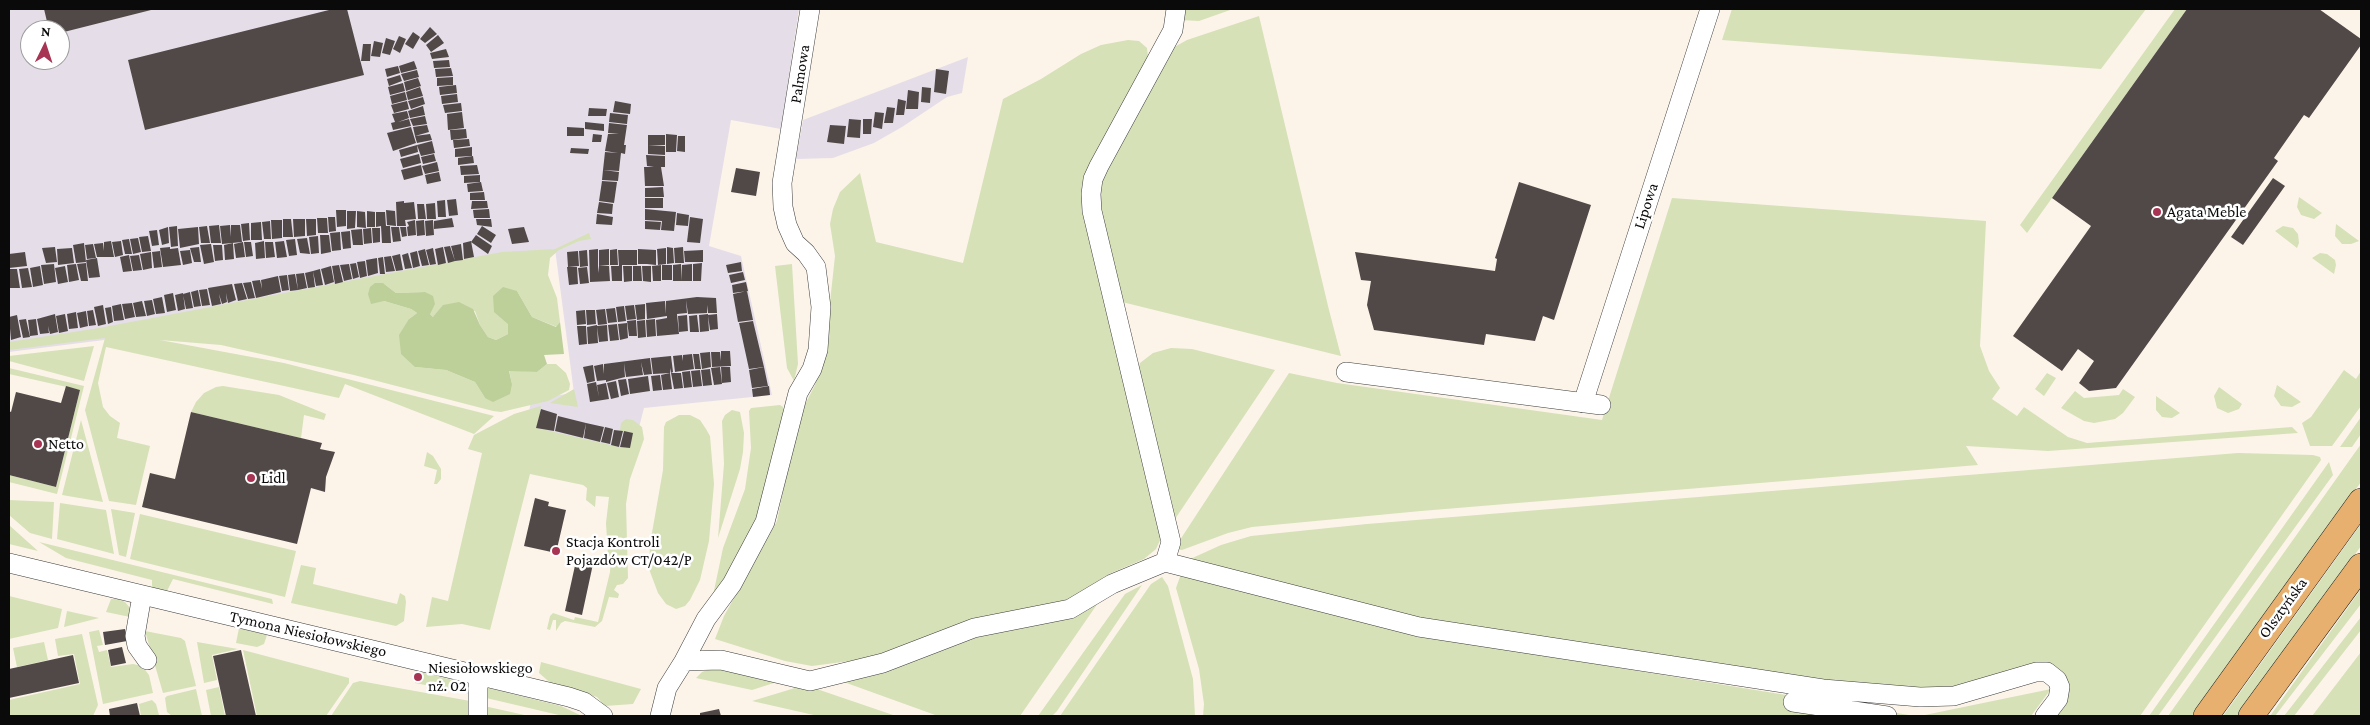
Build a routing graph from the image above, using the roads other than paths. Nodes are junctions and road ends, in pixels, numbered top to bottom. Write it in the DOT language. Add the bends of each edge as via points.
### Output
graph roads {
  1 [pos="810,9"];
  2 [pos="1176,9"];
  3 [pos="1710,9"];
  4 [pos="1346,372"];
  5 [pos="2361,500"];
  6 [pos="1165,562"];
  7 [pos="9,563"];
  8 [pos="2361,566"];
  9 [pos="142,595"];
  10 [pos="147,660"];
  11 [pos="684,661"];
  12 [pos="478,674"];
  13 [pos="1793,702"];
  14 [pos="478,716"];
  15 [pos="603,716"];
  16 [pos="660,716"];
  17 [pos="1887,716"];
  18 [pos="2046,716"];
  19 [pos="2206,716"];
  20 [pos="2251,716"];
  1 -- 11 [label="street, Palmowa" via="782,183 787,225 795,243 816,267 820,307 818,350 812,369 798,393 765,522 732,584 706,619"];
  2 -- 6 [label="street" via="1173,30 1099,166 1092,194 1092,211 1171,542"];
  3 -- 4 [label="street, Lipowa" via="1592,404"];
  5 -- 19 [label="main road, Olsztyńska"];
  6 -- 11 [label="street" via="1112,584 1070,609 974,628 883,663 810,681 721,660"];
  6 -- 18 [label="street" via="1419,627 1823,689 1920,697 1954,696 2036,672 2047,672 2060,687 2058,699"];
  7 -- 9 [label="street, Tymona Niesiołowskiego"];
  8 -- 20 [label="main road"];
  9 -- 10 [label="street" via="135,636 137,646"];
  9 -- 12 [label="street, Tymona Niesiołowskiego"];
  11 -- 16 [label="street, Palmowa" via="667,688"];
  12 -- 14 [label="street"];
  12 -- 15 [label="street, Tymona Niesiołowskiego" via="569,696"];
  13 -- 17 [label="street"];
}
